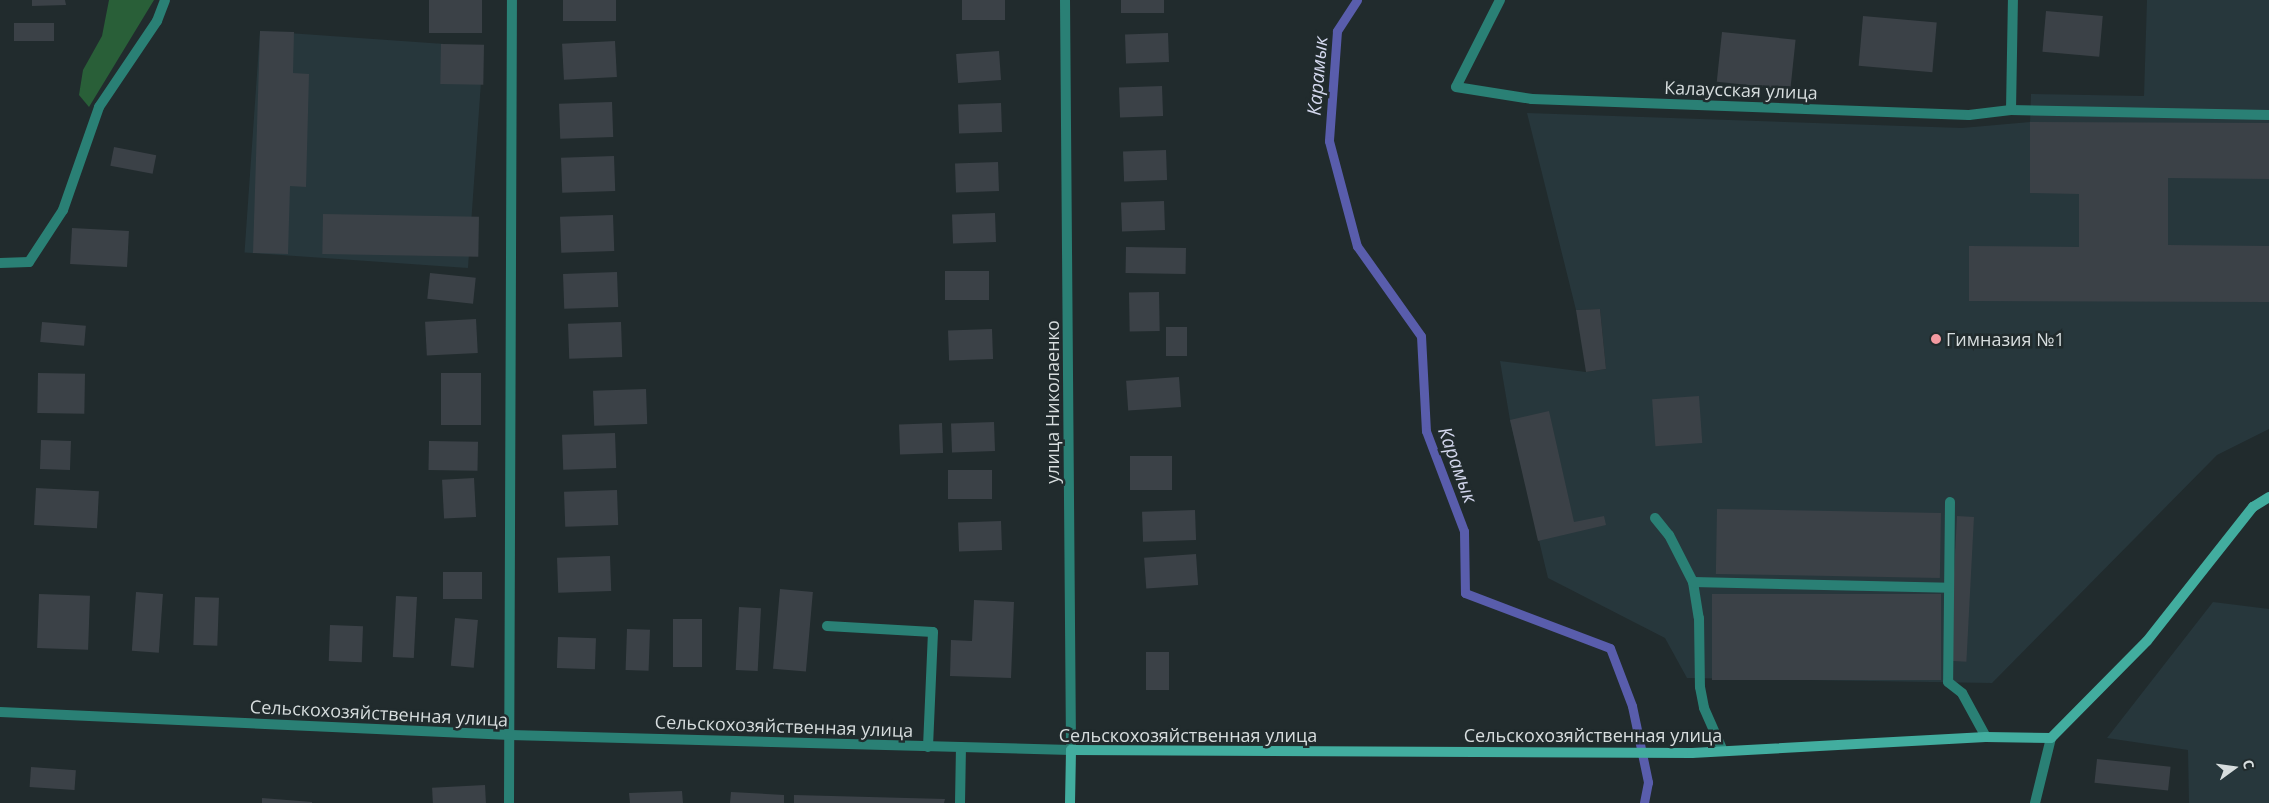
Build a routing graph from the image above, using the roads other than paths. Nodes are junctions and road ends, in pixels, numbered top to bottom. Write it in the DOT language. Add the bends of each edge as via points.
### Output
graph roads {
  1 [pos="165,0"];
  2 [pos="512,0"];
  3 [pos="1065,0"];
  4 [pos="1500,0"];
  5 [pos="2013,0"];
  6 [pos="2011,110"];
  7 [pos="2269,115"];
  8 [pos="0,262"];
  9 [pos="2269,497"];
  10 [pos="1950,502"];
  11 [pos="1655,518"];
  12 [pos="1693,582"];
  13 [pos="1949,588"];
  14 [pos="827,626"];
  15 [pos="0,712"];
  16 [pos="510,735"];
  17 [pos="1986,737"];
  18 [pos="2051,738"];
  19 [pos="928,746"];
  20 [pos="961,747"];
  21 [pos="1071,750"];
  22 [pos="1723,751"];
  23 [pos="510,803"];
  24 [pos="960,803"];
  25 [pos="1070,803"];
  26 [pos="2035,803"];
  1 -- 8 [label="street" via="156,21 99,107 63,210 29,262"];
  2 -- 16 [label="street"];
  3 -- 21 [label="street, улица Николаенко"];
  4 -- 6 [label="street, Калаусская улица" via="1456,86 1532,99 1969,115"];
  5 -- 6 [label="street"];
  6 -- 7 [label="street"];
  9 -- 18 [label="main road" via="2253,507 2147,641"];
  10 -- 13 [label="street"];
  11 -- 12 [label="street" via="1669,535"];
  12 -- 13 [label="street"];
  12 -- 22 [label="street" via="1699,618 1700,687 1704,708"];
  13 -- 17 [label="street" via="1948,682 1962,693"];
  14 -- 19 [label="street" via="933,632"];
  15 -- 16 [label="street, Сельскохозяйственная улица"];
  16 -- 19 [label="street, Сельскохозяйственная улица"];
  16 -- 23 [label="street"];
  17 -- 18 [label="main road, Сельскохозяйственная улица"];
  17 -- 22 [label="main road, Сельскохозяйственная улица"];
  18 -- 26 [label="street"];
  19 -- 20 [label="street, Сельскохозяйственная улица"];
  20 -- 21 [label="street, Сельскохозяйственная улица"];
  20 -- 24 [label="street"];
  21 -- 22 [label="main road, Сельскохозяйственная улица"];
  21 -- 25 [label="main road, улица Николаенко"];
}
